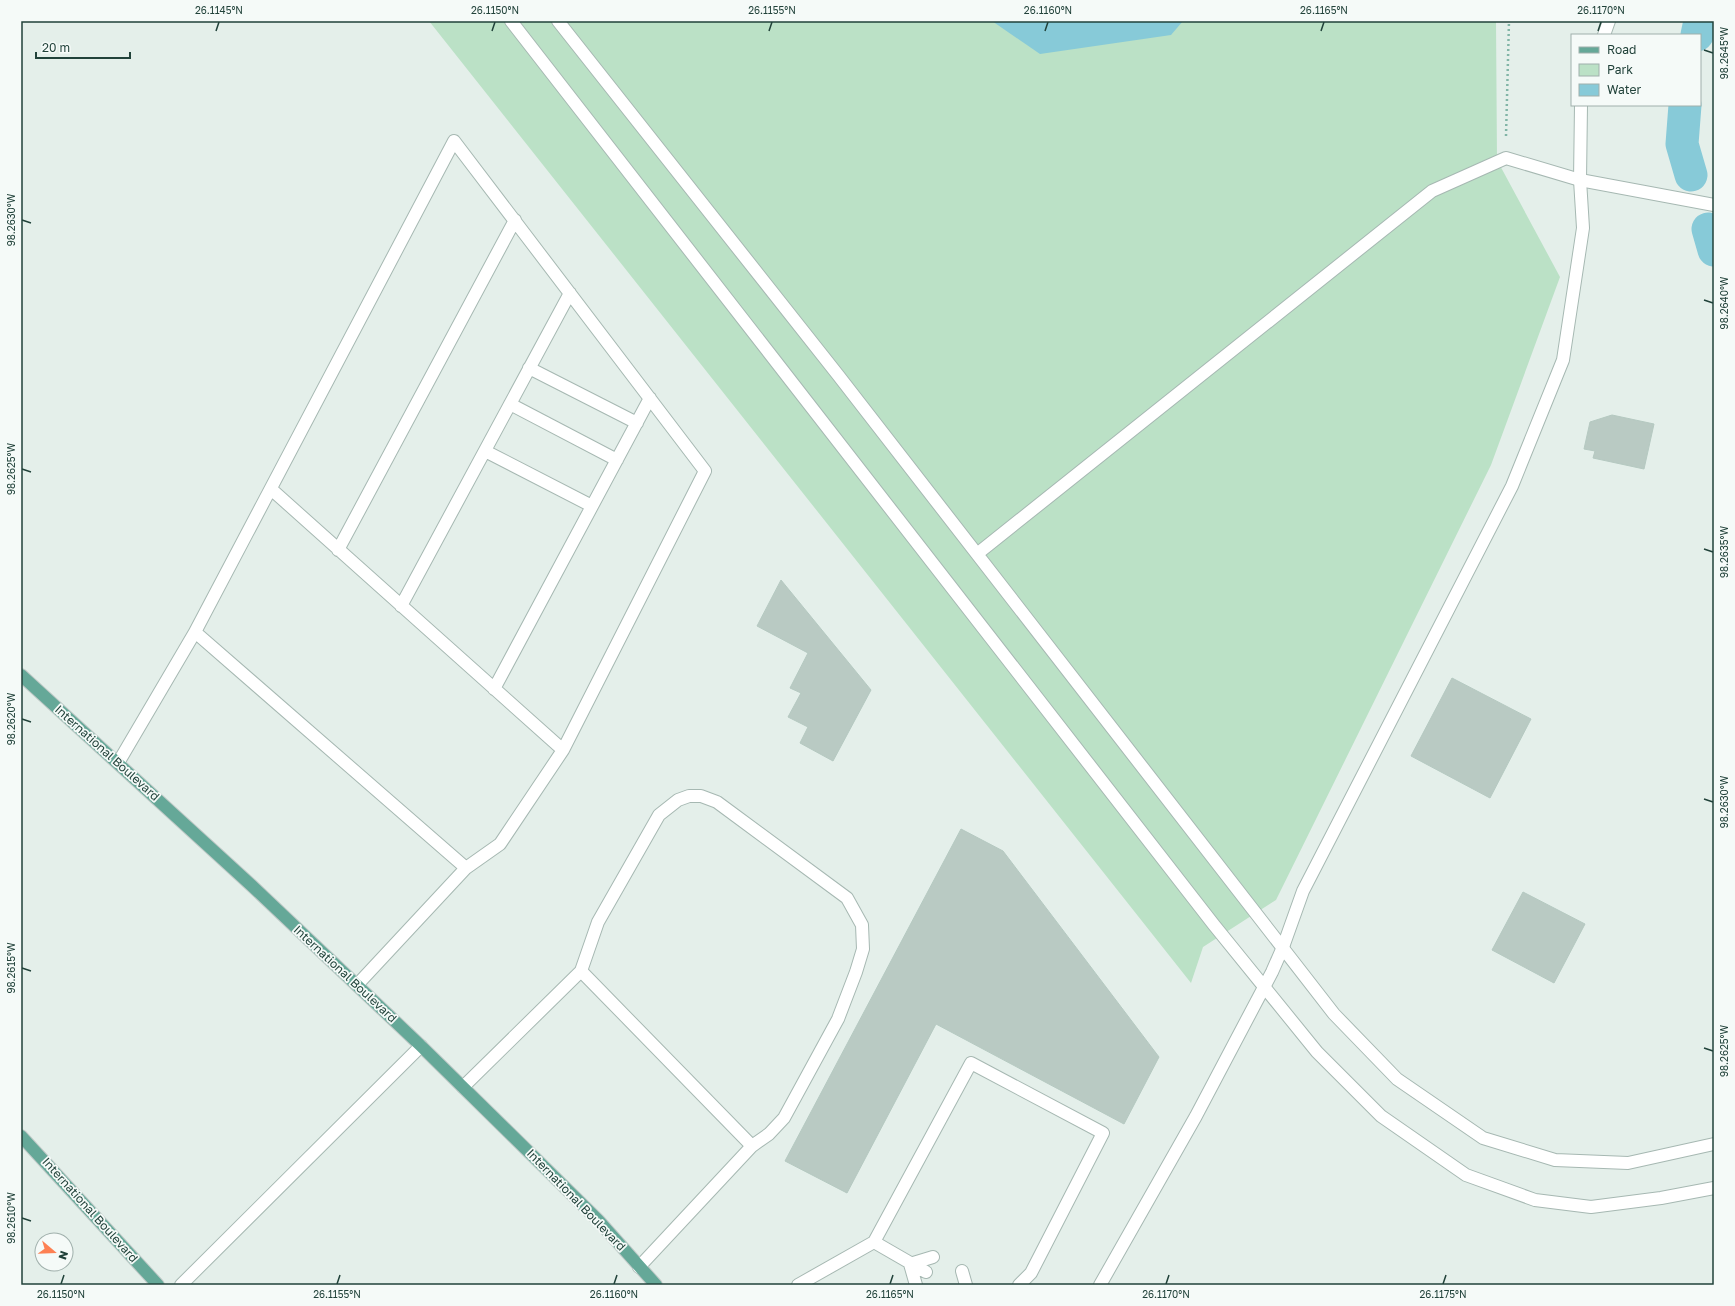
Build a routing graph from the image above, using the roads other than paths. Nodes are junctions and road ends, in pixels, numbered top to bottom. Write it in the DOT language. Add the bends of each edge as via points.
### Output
graph roads {
  1 [pos="511,21"];
  2 [pos="558,21"];
  3 [pos="1609,21"];
  4 [pos="1604,34"];
  5 [pos="1581,106"];
  6 [pos="1580,180"];
  7 [pos="1714,205"];
  8 [pos="514,220"];
  9 [pos="570,293"];
  10 [pos="529,368"];
  11 [pos="650,398"];
  12 [pos="510,404"];
  13 [pos="636,423"];
  14 [pos="485,451"];
  15 [pos="617,460"];
  16 [pos="271,490"];
  17 [pos="592,506"];
  18 [pos="338,550"];
  19 [pos="977,554"];
  20 [pos="401,606"];
  21 [pos="195,632"];
  22 [pos="21,675"];
  23 [pos="494,689"];
  24 [pos="563,750"];
  25 [pos="118,763"];
  26 [pos="466,868"];
  27 [pos="1283,947"];
  28 [pos="582,971"];
  29 [pos="357,985"];
  30 [pos="1264,986"];
  31 [pos="421,1046"];
  32 [pos="463,1087"];
  33 [pos="21,1136"];
  34 [pos="1714,1144"];
  35 [pos="752,1146"];
  36 [pos="1714,1188"];
  37 [pos="874,1242"];
  38 [pos="933,1257"];
  39 [pos="910,1264"];
  40 [pos="640,1266"];
  41 [pos="962,1271"];
  42 [pos="926,1272"];
  43 [pos="158,1285"];
  44 [pos="181,1285"];
  45 [pos="656,1285"];
  46 [pos="798,1285"];
  47 [pos="916,1285"];
  48 [pos="966,1285"];
  49 [pos="1019,1285"];
  50 [pos="1100,1285"];
  1 -- 30 [label="street"];
  2 -- 19 [label="street"];
  3 -- 4 [label="street"];
  5 -- 6 [label="street"];
  6 -- 7 [label="street"];
  6 -- 19 [label="street" via="1506,158 1432,191"];
  6 -- 27 [label="street" via="1583,228 1563,360 1512,486 1303,891"];
  8 -- 9 [label="street"];
  8 -- 16 [label="street" via="454,141"];
  8 -- 18 [label="street"];
  9 -- 10 [label="street"];
  9 -- 11 [label="street"];
  10 -- 12 [label="street"];
  10 -- 13 [label="street"];
  11 -- 13 [label="street"];
  11 -- 24 [label="street" via="705,472"];
  12 -- 14 [label="street"];
  12 -- 15 [label="street"];
  13 -- 15 [label="street"];
  14 -- 17 [label="street"];
  14 -- 20 [label="street"];
  15 -- 17 [label="street"];
  16 -- 18 [label="street"];
  16 -- 21 [label="street"];
  17 -- 23 [label="street"];
  18 -- 20 [label="street"];
  19 -- 27 [label="street"];
  20 -- 23 [label="street"];
  21 -- 25 [label="street"];
  21 -- 26 [label="street"];
  22 -- 25 [label="main road, International Boulevard"];
  23 -- 24 [label="street"];
  24 -- 26 [label="street" via="500,844"];
  25 -- 29 [label="main road, International Boulevard"];
  26 -- 29 [label="street"];
  27 -- 30 [label="street"];
  27 -- 34 [label="street" via="1334,1014 1398,1080 1483,1138 1555,1160 1628,1163"];
  28 -- 32 [label="street"];
  28 -- 35 [label="street"];
  28 -- 35 [label="street" via="598,922 659,815 683,798 701,796 718,802 847,898 862,925 863,949 838,1019 784,1118 769,1134"];
  29 -- 31 [label="main road, International Boulevard"];
  30 -- 36 [label="street" via="1317,1052 1381,1116 1466,1175 1534,1200 1591,1207"];
  30 -- 50 [label="street" via="1196,1116"];
  31 -- 32 [label="main road, International Boulevard"];
  31 -- 44 [label="street"];
  32 -- 40 [label="main road, International Boulevard" via="598,1220"];
  33 -- 43 [label="main road, International Boulevard"];
  35 -- 40 [label="street"];
  37 -- 39 [label="street"];
  37 -- 46 [label="street"];
  37 -- 49 [label="street" via="970,1063 1103,1133 1031,1273"];
  38 -- 39 [label="street"];
  39 -- 42 [label="street"];
  39 -- 47 [label="street"];
  40 -- 45 [label="main road, International Boulevard"];
  41 -- 48 [label="street"];
}
